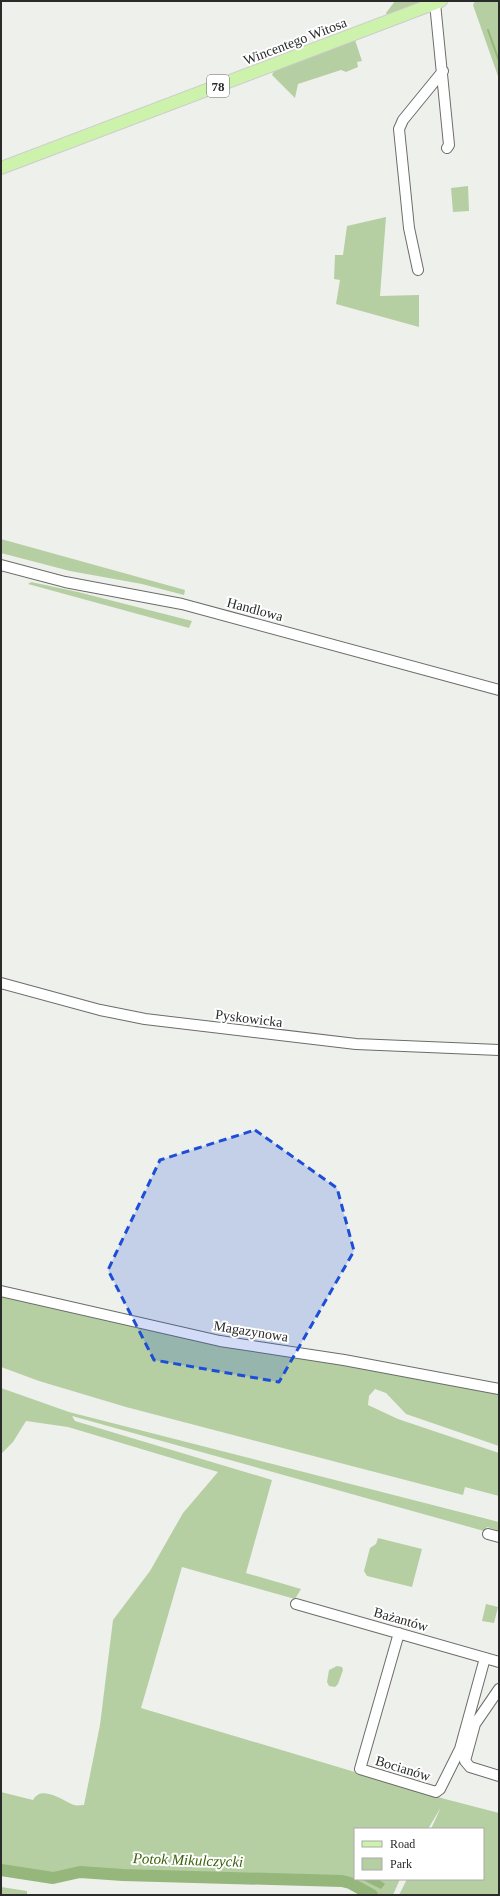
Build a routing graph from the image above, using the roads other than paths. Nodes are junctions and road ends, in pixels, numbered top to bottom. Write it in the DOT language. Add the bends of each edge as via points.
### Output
graph roads {
  1 [pos="438,2"];
  2 [pos="442,71"];
  3 [pos="447,148"];
  4 [pos="1,168"];
  5 [pos="418,270"];
  6 [pos="1,565"];
  7 [pos="499,690"];
  8 [pos="1,983"];
  9 [pos="499,1050"];
  10 [pos="1,1291"];
  11 [pos="499,1389"];
  12 [pos="488,1534"];
  13 [pos="499,1537"];
  14 [pos="296,1604"];
  15 [pos="399,1633"];
  16 [pos="485,1658"];
  17 [pos="499,1662"];
  18 [pos="499,1689"];
  19 [pos="499,1776"];
  1 -- 2 [label="street"];
  1 -- 4 [label="main road, Wincentego Witosa / 78"];
  2 -- 3 [label="street" via="449,145"];
  2 -- 5 [label="street" via="403,120 399,129 409,228"];
  6 -- 7 [label="street, Handlowa" via="65,582 182,604"];
  8 -- 9 [label="street, Pyskowicka" via="145,1019 356,1044"];
  10 -- 11 [label="street, Magazynowa" via="220,1341 344,1360"];
  12 -- 13 [label="street"];
  14 -- 15 [label="street, Bażantów"];
  15 -- 16 [label="street, Bażantów"];
  15 -- 16 [label="street, Bocianów" via="360,1769 431,1791 436,1792 440,1789 457,1757"];
  16 -- 17 [label="street, Bażantów"];
  18 -- 19 [label="street" via="475,1724 465,1761 470,1767"];
}
